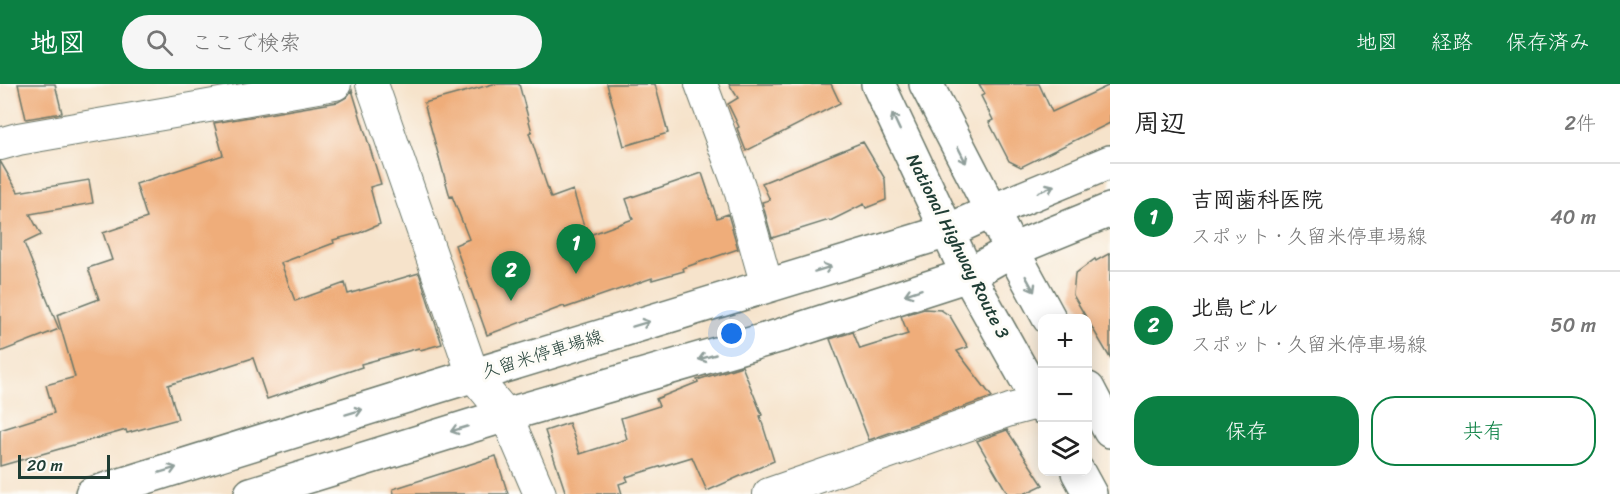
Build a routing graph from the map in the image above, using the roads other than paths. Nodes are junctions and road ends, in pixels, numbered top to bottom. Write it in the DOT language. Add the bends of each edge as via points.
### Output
graph roads {
  1 [pos="335,84"];
  2 [pos="372,84"];
  3 [pos="701,84"];
  4 [pos="878,84"];
  5 [pos="926,84"];
  6 [pos="0,144"];
  7 [pos="1110,162"];
  8 [pos="1110,210"];
  9 [pos="992,211"];
  10 [pos="948,231"];
  11 [pos="1012,250"];
  12 [pos="968,274"];
  13 [pos="767,286"];
  14 [pos="1047,314"];
  15 [pos="473,375"];
  16 [pos="1092,397"];
  17 [pos="1038,399"];
  18 [pos="1038,405"];
  19 [pos="506,415"];
  20 [pos="1110,431"];
  21 [pos="1081,476"];
  22 [pos="92,494"];
  23 [pos="251,494"];
  24 [pos="540,494"];
  25 [pos="769,494"];
  26 [pos="1090,494"];
  1 -- 6 [label="street"];
  2 -- 15 [label="street"];
  3 -- 13 [label="street" via="739,186"];
  10 -- 4 [label="main road, National Highway Route 3, one-way"];
  5 -- 9 [label="main road, one-way"];
  9 -- 7 [label="main road, 久留米停車場線, one-way"];
  8 -- 11 [label="main road"];
  9 -- 10 [label="main road, 久留米停車場線"];
  9 -- 11 [label="main road"];
  10 -- 12 [label="main road, National Highway Route 3"];
  13 -- 10 [label="main road, 久留米停車場線, one-way"];
  11 -- 12 [label="main road"];
  11 -- 14 [label="main road, one-way"];
  12 -- 17 [label="main road, National Highway Route 3"];
  12 -- 19 [label="main road, one-way" via="782,335"];
  15 -- 13 [label="main road, 久留米停車場線, one-way"];
  15 -- 19 [label="street"];
  22 -- 15 [label="main road, 久留米停車場線, one-way"];
  16 -- 20 [label="main road"];
  18 -- 25 [label="street" via="1010,410"];
  19 -- 23 [label="main road, one-way"];
  19 -- 24 [label="street"];
  21 -- 26 [label="main road"];
}
